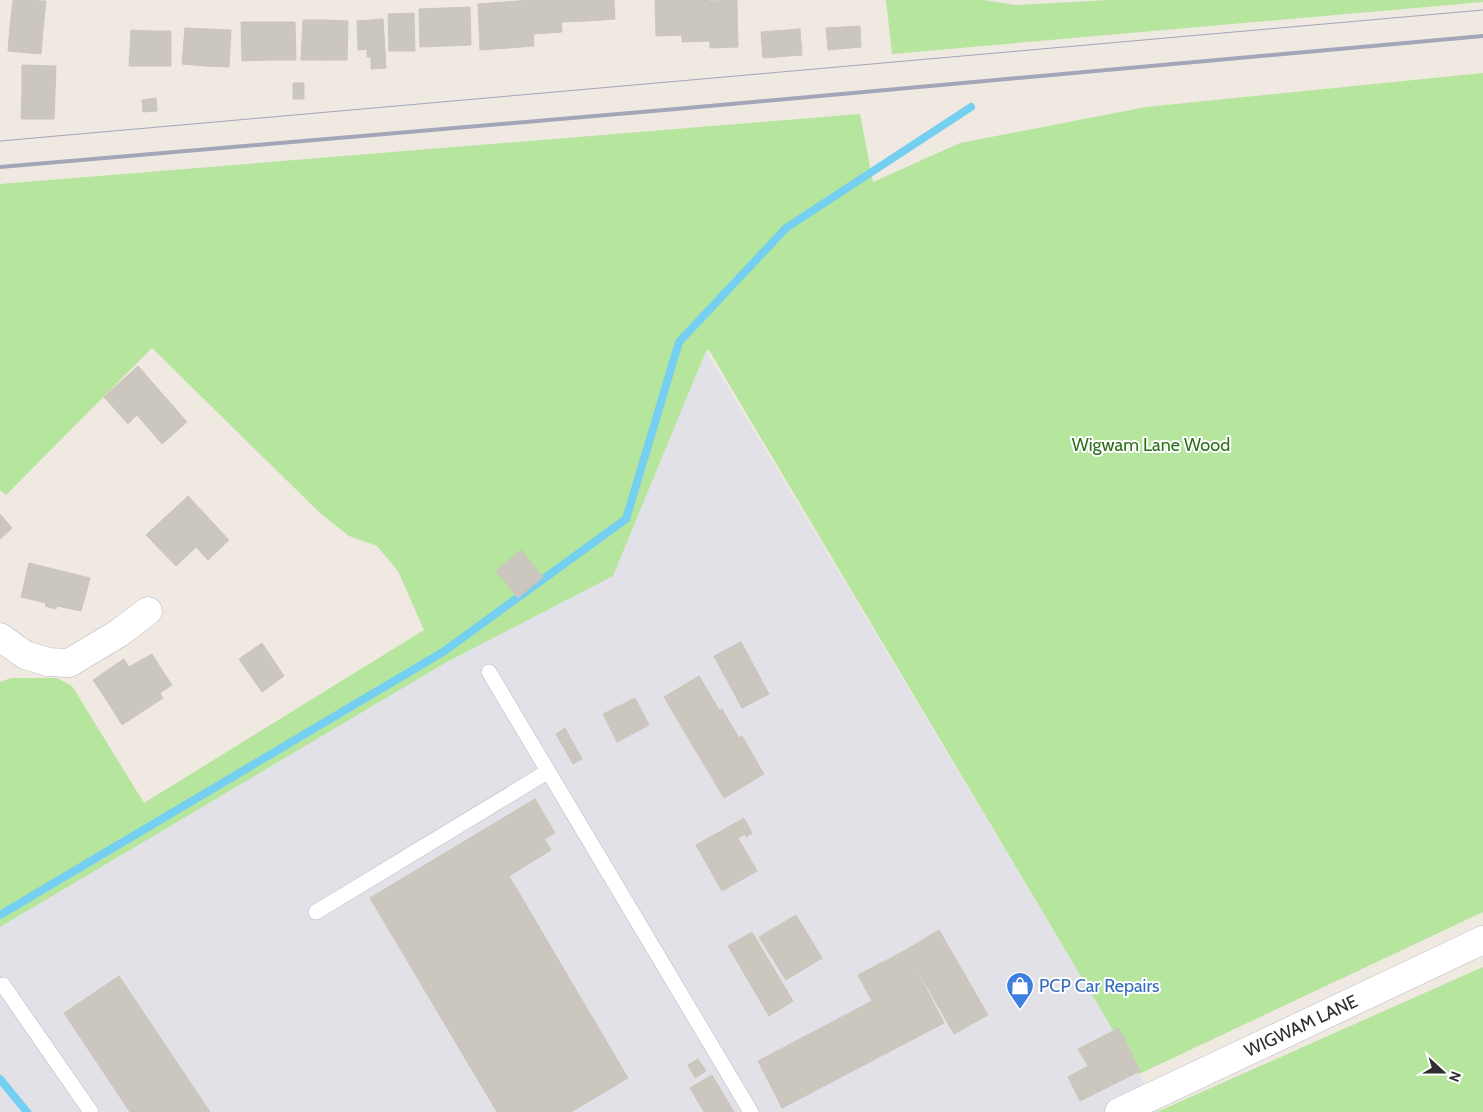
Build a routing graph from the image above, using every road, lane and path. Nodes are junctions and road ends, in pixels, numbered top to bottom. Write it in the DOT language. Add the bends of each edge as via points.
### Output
graph roads {
  1 [pos="148,611"];
  2 [pos="0,637"];
  3 [pos="489,672"];
  4 [pos="547,772"];
  5 [pos="316,912"];
  6 [pos="1483,940"];
  7 [pos="4,984"];
  8 [pos="91,1112"];
  9 [pos="751,1112"];
  10 [pos="1119,1112"];
  1 -- 2 [label="street" via="70,663 48,662 24,655"];
  3 -- 4 [label="lane"];
  4 -- 5 [label="lane"];
  4 -- 9 [label="lane"];
  6 -- 10 [label="street, WIGWAM LANE"];
  7 -- 8 [label="lane"];
}
